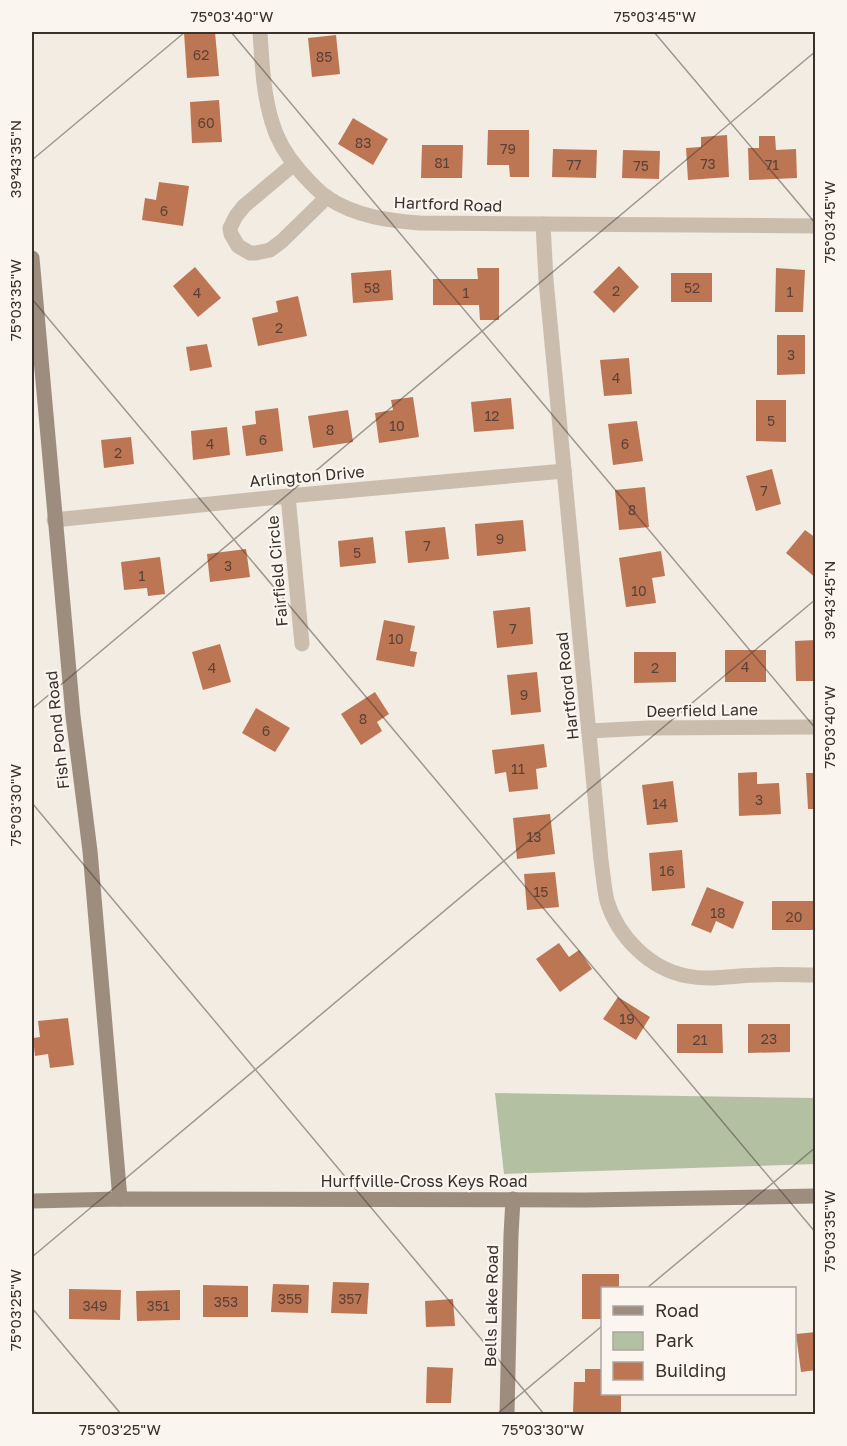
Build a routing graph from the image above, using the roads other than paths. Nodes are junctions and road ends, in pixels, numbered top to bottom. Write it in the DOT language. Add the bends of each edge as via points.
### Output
graph roads {
  1 [pos="260,32"];
  2 [pos="294,164"];
  3 [pos="327,197"];
  4 [pos="543,224"];
  5 [pos="816,226"];
  6 [pos="32,258"];
  7 [pos="564,471"];
  8 [pos="288,496"];
  9 [pos="54,520"];
  10 [pos="302,644"];
  11 [pos="816,727"];
  12 [pos="589,731"];
  13 [pos="816,975"];
  14 [pos="816,1196"];
  15 [pos="120,1199"];
  16 [pos="513,1199"];
  17 [pos="32,1202"];
  18 [pos="507,1414"];
  1 -- 2 [label="street, Hartford Road" via="272,123"];
  2 -- 3 [label="street, Hartford Road"];
  2 -- 3 [label="street" via="236,216 231,234 238,246 250,253 270,250"];
  3 -- 4 [label="street, Hartford Road" via="359,213 399,222"];
  4 -- 5 [label="street, Hartford Road"];
  4 -- 7 [label="street, Hartford Road"];
  6 -- 9 [label="street, Fish Pond Road"];
  7 -- 8 [label="street, Arlington Drive"];
  7 -- 12 [label="street, Hartford Road"];
  8 -- 9 [label="street, Arlington Drive"];
  8 -- 10 [label="street, Fairfield Circle"];
  9 -- 15 [label="street, Fish Pond Road" via="90,851"];
  11 -- 12 [label="street, Deerfield Lane"];
  12 -- 13 [label="street, Hartford Road" via="607,901 632,945 656,964 687,976"];
  14 -- 16 [label="street, Hurffville-Cross Keys Road"];
  15 -- 16 [label="street, Hurffville-Cross Keys Road"];
  15 -- 17 [label="street, Hurffville-Cross Keys Road"];
  16 -- 18 [label="street, Bells Lake Road"];
}
